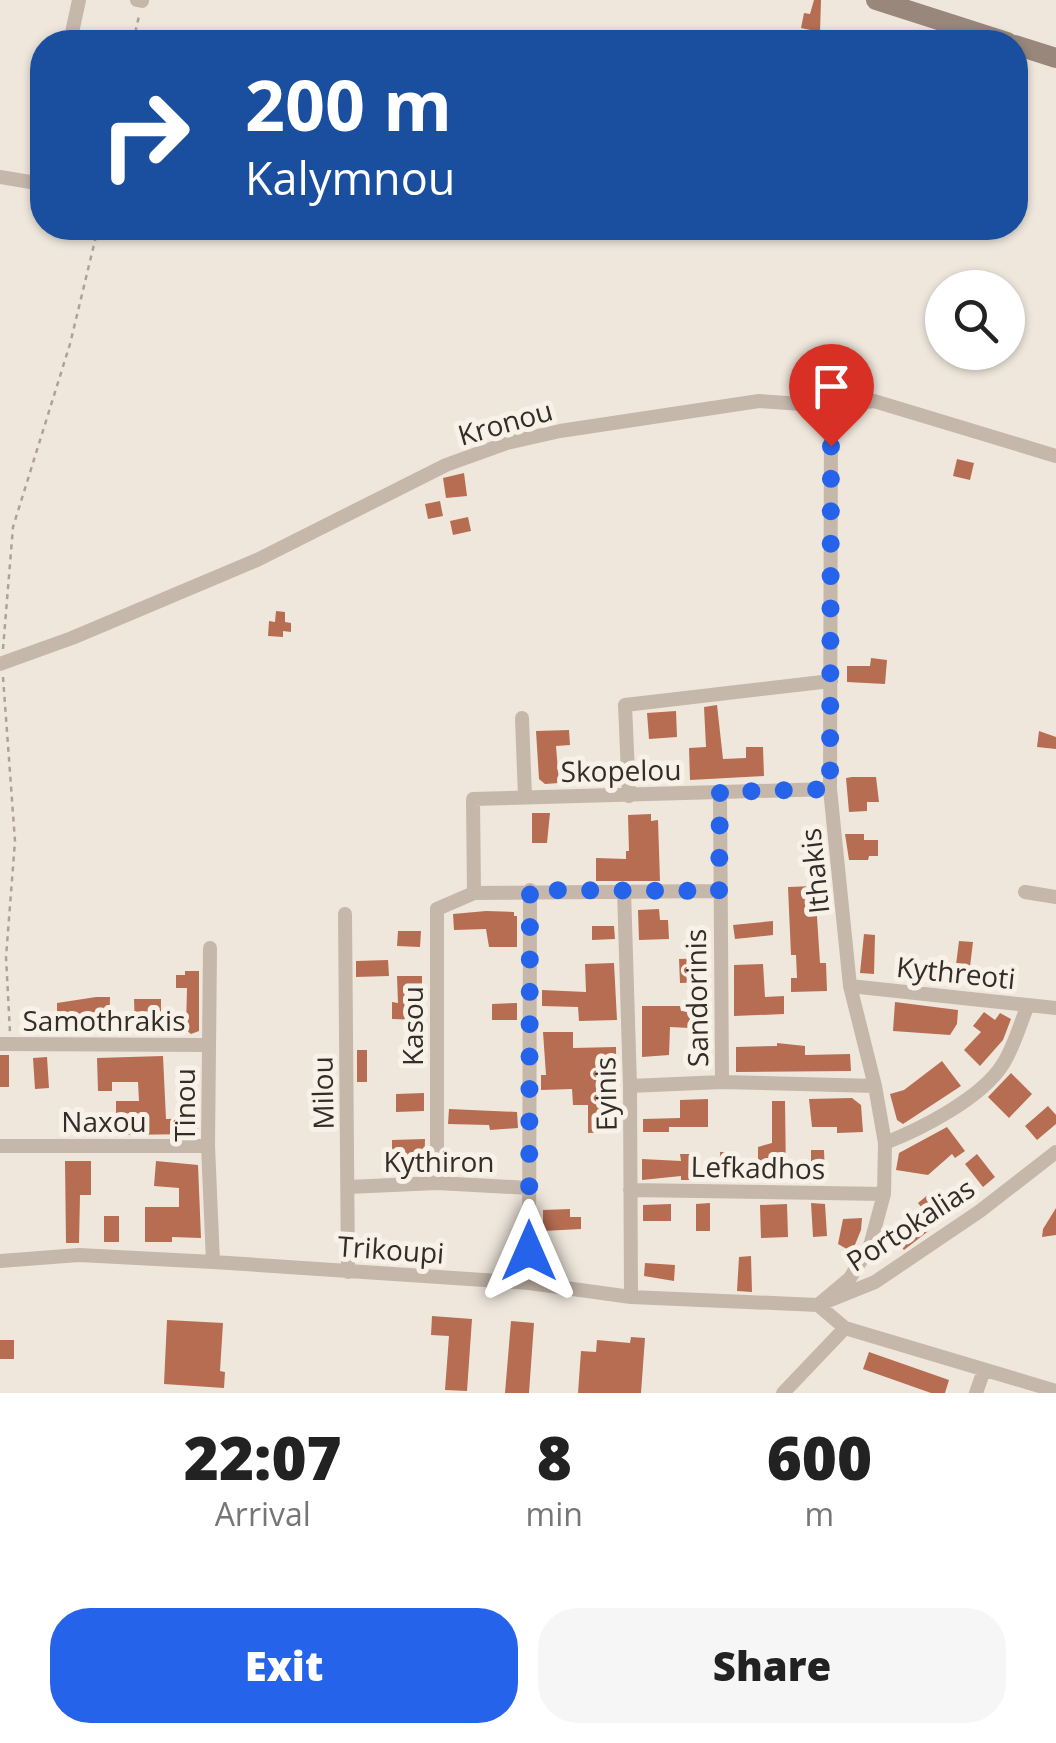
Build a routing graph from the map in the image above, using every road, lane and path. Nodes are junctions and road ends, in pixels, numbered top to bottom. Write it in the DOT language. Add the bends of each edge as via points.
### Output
graph roads {
  1 [pos="78,0"];
  2 [pos="140,0"];
  3 [pos="876,0"];
  4 [pos="72,30"];
  5 [pos="135,30"];
  6 [pos="970,30"];
  7 [pos="1028,49"];
  8 [pos="1056,58"];
  9 [pos="0,177"];
  10 [pos="30,182"];
  11 [pos="95,240"];
  12 [pos="831,406"];
  13 [pos="1056,456"];
  14 [pos="1,663"];
  15 [pos="831,680"];
  16 [pos="522,718"];
  17 [pos="830,789"];
  18 [pos="720,792"];
  19 [pos="629,796"];
  20 [pos="525,798"];
  21 [pos="530,890"];
  22 [pos="624,890"];
  23 [pos="719,891"];
  24 [pos="1025,892"];
  25 [pos="474,893"];
  26 [pos="1056,897"];
  27 [pos="345,914"];
  28 [pos="210,948"];
  29 [pos="850,986"];
  30 [pos="1028,1006"];
  31 [pos="1056,1008"];
  32 [pos="6,1044"];
  33 [pos="209,1045"];
  34 [pos="722,1082"];
  35 [pos="630,1086"];
  36 [pos="875,1086"];
  37 [pos="884,1143"];
  38 [pos="0,1146"];
  39 [pos="208,1146"];
  40 [pos="1056,1152"];
  41 [pos="438,1183"];
  42 [pos="348,1187"];
  43 [pos="530,1188"];
  44 [pos="630,1190"];
  45 [pos="884,1194"];
  46 [pos="0,1261"];
  47 [pos="213,1262"];
  48 [pos="348,1272"];
  49 [pos="529,1283"];
  50 [pos="630,1297"];
  51 [pos="778,1305"];
  52 [pos="818,1305"];
  53 [pos="845,1328"];
  54 [pos="984,1370"];
  55 [pos="1056,1391"];
  56 [pos="783,1393"];
  57 [pos="976,1393"];
  1 -- 4 [label="street"];
  2 -- 5 [label="path"];
  3 -- 6 [label="main road"];
  7 -- 8 [label="main road"];
  9 -- 10 [label="street"];
  11 -- 14 [label="path" via="13,527"];
  12 -- 13 [label="street, Kronou" via="874,401"];
  12 -- 14 [label="street, Kronou" via="759,402 507,443 446,465 257,560"];
  12 -- 15 [label="street, Ithakis"];
  14 -- 32 [label="path" via="15,841"];
  15 -- 17 [label="street, Ithakis"];
  15 -- 19 [label="street" via="626,705"];
  16 -- 20 [label="street"];
  17 -- 18 [label="street, Skopelou"];
  17 -- 29 [label="street, Ithakis"];
  18 -- 19 [label="street, Skopelou"];
  18 -- 23 [label="street, Sandorinis"];
  19 -- 20 [label="street, Skopelou"];
  20 -- 25 [label="street, Skopelou" via="473,799"];
  21 -- 22 [label="street"];
  21 -- 25 [label="street"];
  21 -- 43 [label="street"];
  22 -- 23 [label="street"];
  22 -- 35 [label="street, Eyinis"];
  23 -- 34 [label="street, Sandorinis"];
  24 -- 26 [label="street"];
  25 -- 41 [label="street, Kasou" via="437,909"];
  27 -- 42 [label="street, Milou"];
  28 -- 33 [label="street, Tinou"];
  29 -- 30 [label="street, Kythreoti"];
  29 -- 36 [label="street, Ithakis"];
  30 -- 31 [label="street, Kythreoti"];
  30 -- 37 [label="street" via="1002,1066 966,1099"];
  32 -- 33 [label="street, Samothrakis"];
  33 -- 39 [label="street, Tinou"];
  34 -- 35 [label="street"];
  34 -- 36 [label="street"];
  35 -- 44 [label="street, Eyinis"];
  36 -- 37 [label="street, Ithakis"];
  37 -- 45 [label="street, Ithakis"];
  38 -- 39 [label="street, Naxou"];
  39 -- 47 [label="street, Tinou"];
  40 -- 52 [label="street, Portokalias" via="876,1282"];
  41 -- 42 [label="street, Kythiron"];
  41 -- 43 [label="street, Kythiron"];
  42 -- 48 [label="street, Milou"];
  43 -- 49 [label="street"];
  44 -- 45 [label="street, Lefkadhos"];
  44 -- 50 [label="street, Eyinis"];
  45 -- 52 [label="street, Ithakis" via="870,1246 850,1278"];
  46 -- 47 [label="street, Trikoupi" via="79,1255"];
  47 -- 48 [label="street, Trikoupi"];
  48 -- 49 [label="street, Trikoupi"];
  49 -- 50 [label="street, Trikoupi"];
  50 -- 51 [label="street, Trikoupi"];
  51 -- 52 [label="street, Portokalias"];
  52 -- 53 [label="street"];
  53 -- 54 [label="street"];
  53 -- 56 [label="street"];
  54 -- 55 [label="street"];
  54 -- 57 [label="street"];
}
